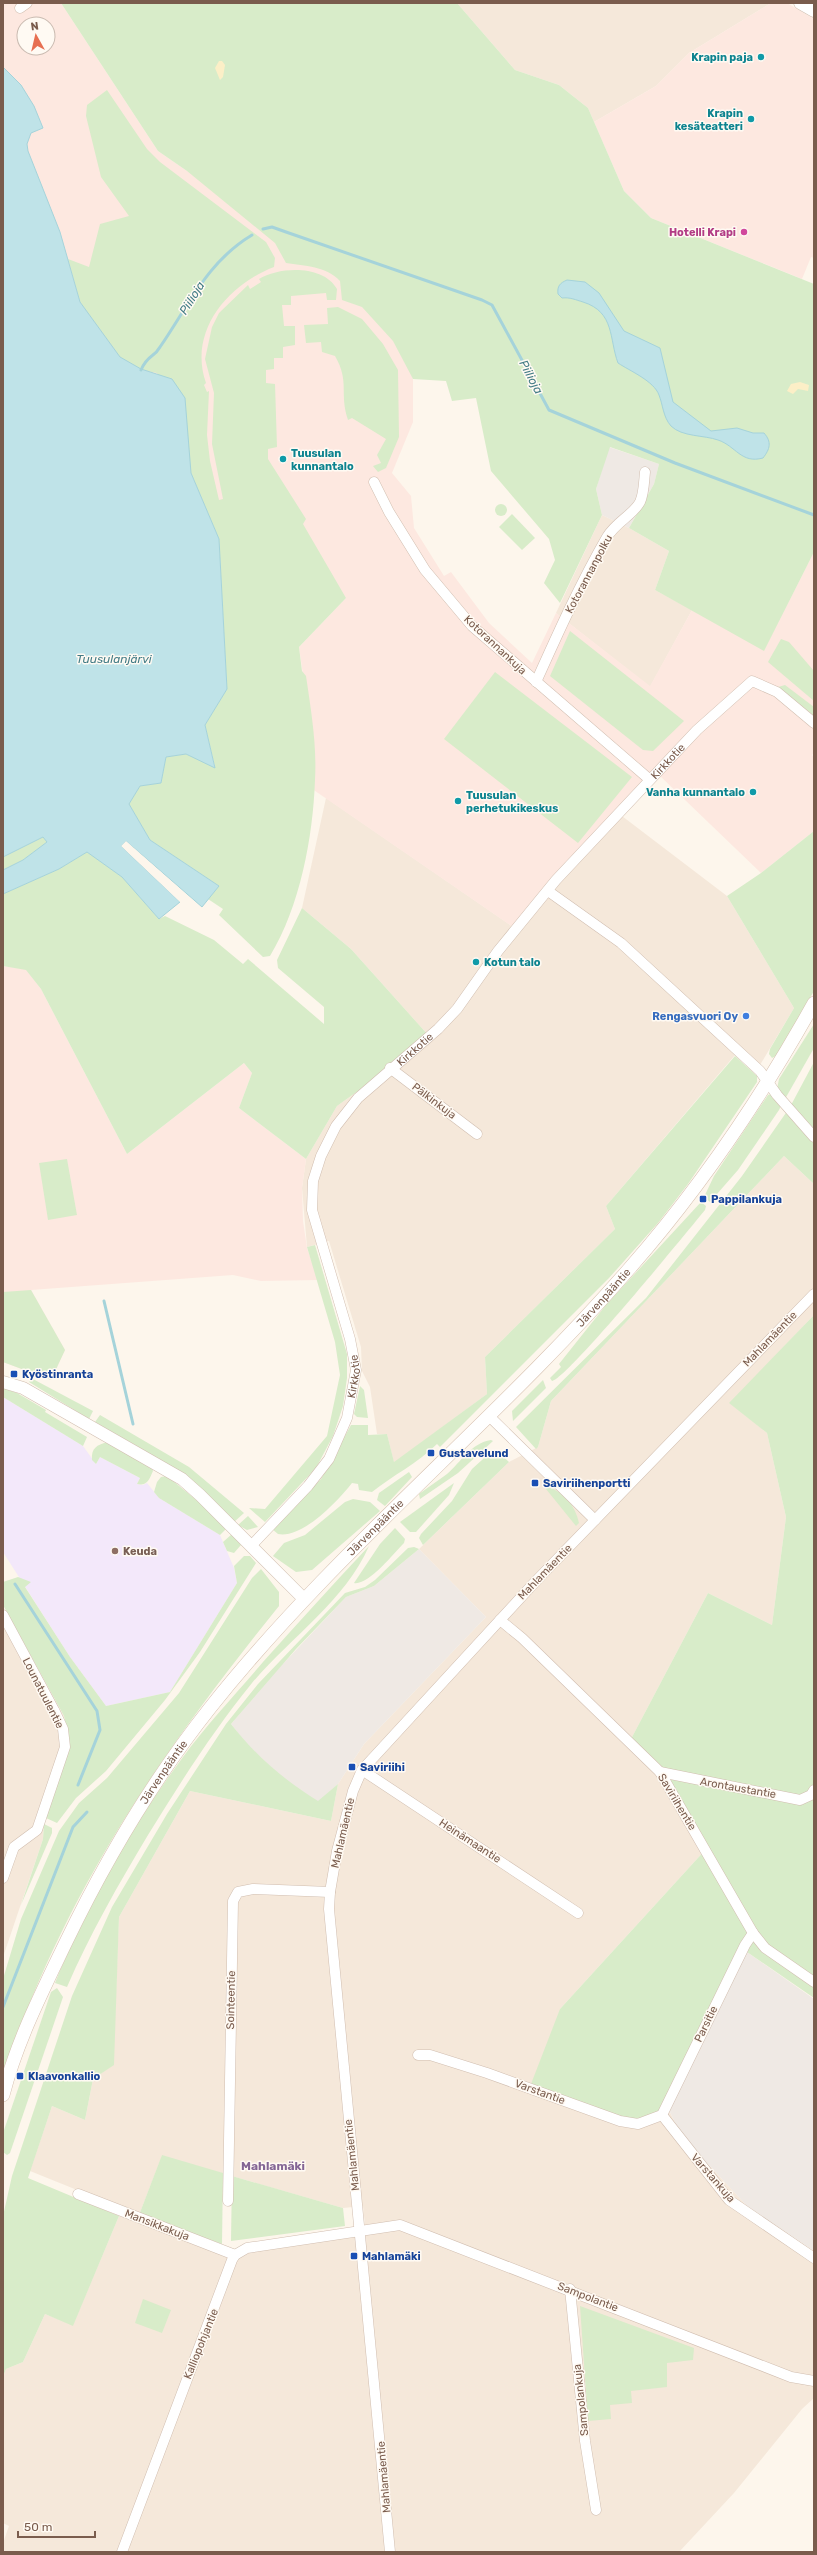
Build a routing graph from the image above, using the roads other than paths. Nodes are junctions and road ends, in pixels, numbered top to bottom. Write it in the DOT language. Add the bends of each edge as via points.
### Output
graph roads {
  1 [pos="800,3"];
  2 [pos="814,11"];
  3 [pos="645,472"];
  4 [pos="374,482"];
  5 [pos="536,682"];
  6 [pos="814,723"];
  7 [pos="649,779"];
  8 [pos="548,891"];
  9 [pos="814,1003"];
  10 [pos="390,1068"];
  11 [pos="768,1081"];
  12 [pos="477,1134"];
  13 [pos="814,1137"];
  14 [pos="814,1294"];
  15 [pos="3,1382"];
  16 [pos="490,1417"];
  17 [pos="595,1520"];
  18 [pos="251,1546"];
  19 [pos="304,1599"];
  20 [pos="3,1615"];
  21 [pos="500,1620"];
  22 [pos="362,1770"];
  23 [pos="660,1772"];
  24 [pos="814,1790"];
  25 [pos="3,1878"];
  26 [pos="330,1892"];
  27 [pos="578,1913"];
  28 [pos="753,1933"];
  29 [pos="814,1982"];
  30 [pos="418,2055"];
  31 [pos="3,2095"];
  32 [pos="662,2115"];
  33 [pos="78,2194"];
  34 [pos="228,2201"];
  35 [pos="359,2230"];
  36 [pos="235,2255"];
  37 [pos="814,2258"];
  38 [pos="570,2289"];
  39 [pos="814,2381"];
  40 [pos="596,2510"];
  41 [pos="122,2552"];
  42 [pos="390,2552"];
  1 -- 2 [label="street"];
  3 -- 5 [label="street, Kotorannanpolku" via="640,501 633,511 619,521 608,537 559,630"];
  4 -- 5 [label="street, Kotorannankuja" via="425,570 472,626"];
  5 -- 7 [label="street, Kotorannankuja"];
  6 -- 7 [label="street, Kirkkotie" via="777,692 752,681 697,730"];
  7 -- 8 [label="street, Kirkkotie"];
  8 -- 10 [label="street, Kirkkotie" via="498,951 457,1009 438,1029"];
  8 -- 11 [label="street" via="621,942"];
  9 -- 11 [label="main road, Järvenpääntie"];
  10 -- 12 [label="street, Pälkinkuja"];
  10 -- 18 [label="street, Kirkkotie" via="358,1098 336,1126 321,1156 313,1181 312,1210 316,1229 343,1314 356,1370 347,1418 329,1459 308,1486"];
  11 -- 13 [label="street"];
  11 -- 16 [label="main road, Järvenpääntie" via="746,1118 694,1191 633,1264"];
  14 -- 17 [label="street, Mahlamäentie"];
  15 -- 18 [label="street" via="23,1388 182,1479"];
  16 -- 17 [label="street"];
  16 -- 19 [label="main road, Järvenpääntie"];
  17 -- 21 [label="street, Mahlamäentie"];
  18 -- 19 [label="street"];
  19 -- 31 [label="main road, Järvenpääntie" via="211,1707 147,1795 119,1840 28,2019"];
  20 -- 25 [label="street, Lounatuulentie" via="63,1729 65,1747 37,1830 14,1847"];
  21 -- 22 [label="street, Mahlamäentie"];
  21 -- 23 [label="street, Saviriihentie" via="522,1638"];
  22 -- 26 [label="street, Mahlamäentie" via="353,1791 337,1851"];
  22 -- 27 [label="street, Heinämaantie"];
  23 -- 24 [label="street, Arontaustantie" via="800,1800 811,1795"];
  23 -- 28 [label="street, Saviriihentie"];
  26 -- 34 [label="street, Sointeentie" via="253,1889 238,1892 233,1901"];
  26 -- 35 [label="street, Mahlamäentie" via="332,1952"];
  28 -- 29 [label="street, Saviriihentie" via="765,1948"];
  28 -- 32 [label="street, Parsitie"];
  30 -- 32 [label="street, Varstantie" via="430,2055 487,2073 620,2121 638,2124"];
  32 -- 37 [label="street, Varstankuja" via="729,2200"];
  33 -- 36 [label="street, Mansikkakuja"];
  35 -- 36 [label="street" via="247,2248"];
  35 -- 38 [label="street, Sampolantie" via="400,2225"];
  35 -- 42 [label="street, Mahlamäentie"];
  36 -- 41 [label="street, Kalliopohjantie"];
  38 -- 39 [label="street, Sampolantie" via="791,2377"];
  38 -- 40 [label="street, Sampolankuja" via="585,2441"];
}
